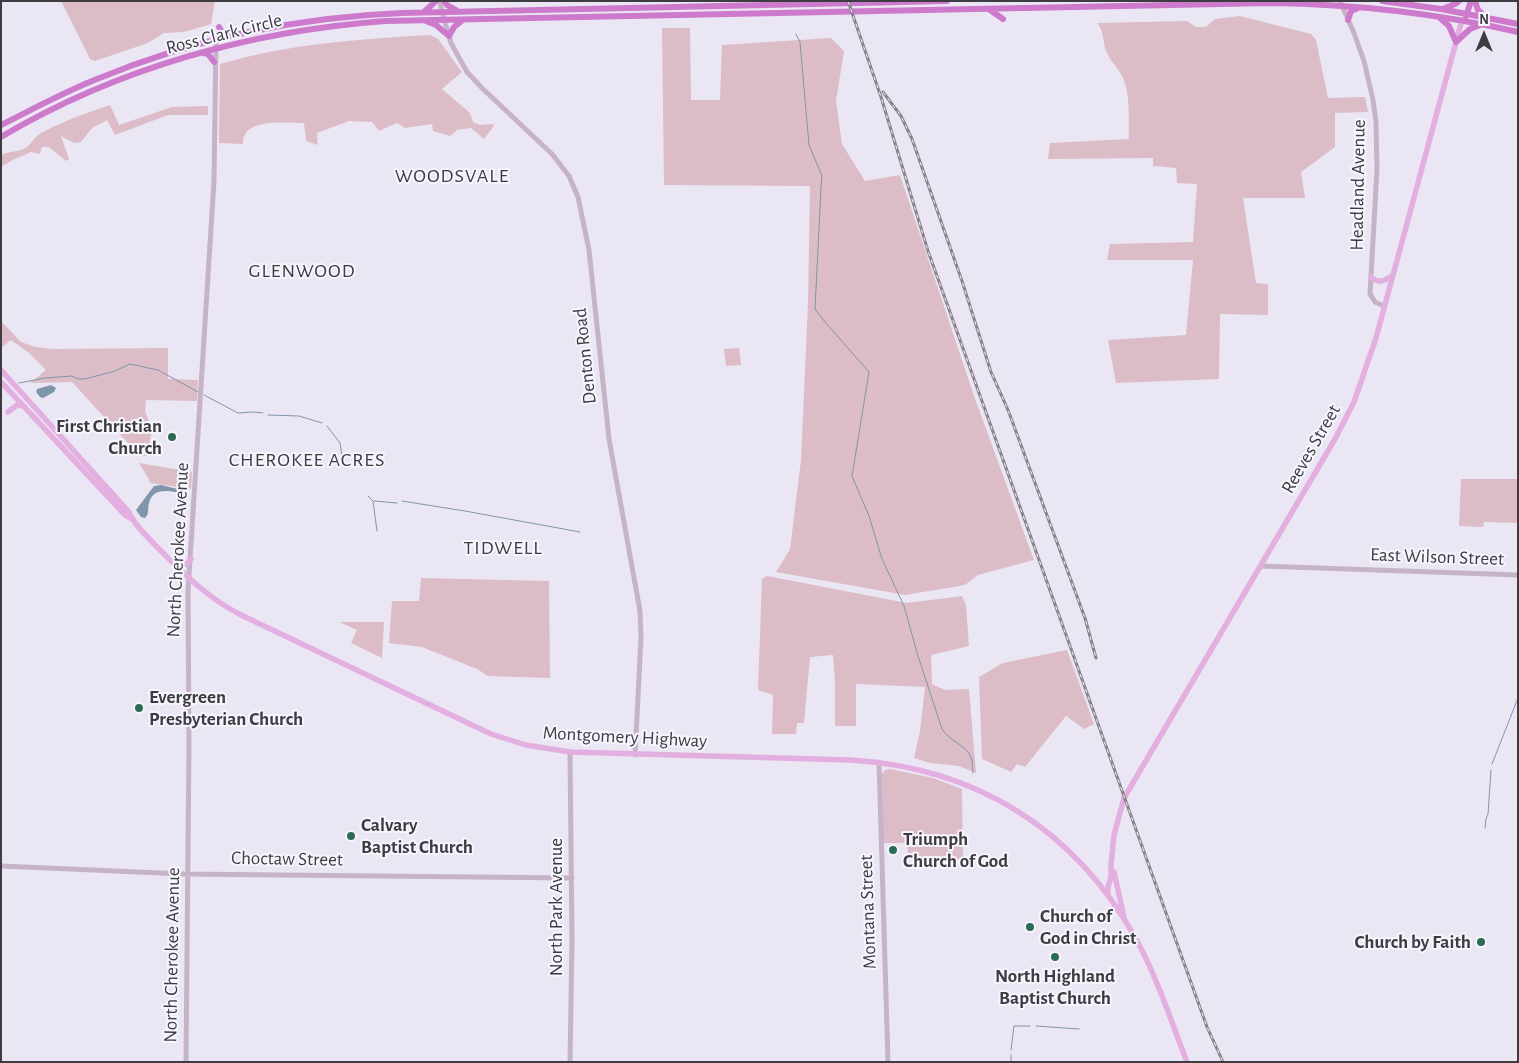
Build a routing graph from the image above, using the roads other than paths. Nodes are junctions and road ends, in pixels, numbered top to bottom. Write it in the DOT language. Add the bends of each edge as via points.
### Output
graph roads {
  1 [pos="436,1"];
  2 [pos="442,1"];
  3 [pos="947,1"];
  4 [pos="1382,1"];
  5 [pos="1459,1"];
  6 [pos="1463,1"];
  7 [pos="1473,1"];
  8 [pos="1341,3"];
  9 [pos="656,7"];
  10 [pos="1360,7"];
  11 [pos="604,8"];
  12 [pos="986,8"];
  13 [pos="540,9"];
  14 [pos="1441,9"];
  15 [pos="460,11"];
  16 [pos="402,12"];
  17 [pos="424,12"];
  18 [pos="442,12"];
  19 [pos="1460,12"];
  20 [pos="1468,14"];
  21 [pos="366,15"];
  22 [pos="658,15"];
  23 [pos="604,16"];
  24 [pos="1437,16"];
  25 [pos="536,17"];
  26 [pos="1487,18"];
  27 [pos="444,19"];
  28 [pos="465,19"];
  29 [pos="1003,19"];
  30 [pos="314,20"];
  31 [pos="397,20"];
  32 [pos="423,20"];
  33 [pos="1348,20"];
  34 [pos="1462,20"];
  35 [pos="366,22"];
  36 [pos="1483,24"];
  37 [pos="1518,24"];
  38 [pos="219,27"];
  39 [pos="316,28"];
  40 [pos="1518,32"];
  41 [pos="235,36"];
  42 [pos="449,36"];
  43 [pos="216,40"];
  44 [pos="1456,42"];
  45 [pos="215,49"];
  46 [pos="199,53"];
  47 [pos="162,55"];
  48 [pos="214,62"];
  49 [pos="165,64"];
  50 [pos="97,79"];
  51 [pos="116,82"];
  52 [pos="40,105"];
  53 [pos="45,114"];
  54 [pos="1,126"];
  55 [pos="1,138"];
  56 [pos="1392,276"];
  57 [pos="1371,277"];
  58 [pos="1384,306"];
  59 [pos="1,370"];
  60 [pos="1,382"];
  61 [pos="24,406"];
  62 [pos="8,412"];
  63 [pos="132,519"];
  64 [pos="168,559"];
  65 [pos="191,559"];
  66 [pos="1261,566"];
  67 [pos="1518,575"];
  68 [pos="190,580"];
  69 [pos="570,752"];
  70 [pos="635,755"];
  71 [pos="879,762"];
  72 [pos="1,866"];
  73 [pos="188,873"];
  74 [pos="1113,876"];
  75 [pos="572,878"];
  76 [pos="1097,880"];
  77 [pos="1107,891"];
  78 [pos="1125,920"];
  79 [pos="186,1062"];
  80 [pos="570,1062"];
  81 [pos="888,1062"];
  82 [pos="1187,1062"];
  1 -- 17 [label="highway"];
  2 -- 15 [label="highway"];
  2 -- 18 [label="street, Denton Road"];
  3 -- 9 [label="highway, Ross Clark Circle"];
  4 -- 14 [label="highway"];
  5 -- 14 [label="highway"];
  6 -- 19 [label="highway, Reeves Street"];
  7 -- 20 [label="highway"];
  7 -- 26 [label="highway"];
  8 -- 10 [label="highway, Ross Clark Circle"];
  8 -- 12 [label="highway, Ross Clark Circle"];
  8 -- 33 [label="street, Headland Avenue"];
  9 -- 11 [label="highway, Ross Clark Circle"];
  9 -- 22 [label="highway"];
  10 -- 24 [label="highway, Ross Clark Circle"];
  10 -- 33 [label="highway" via="1353,10"];
  11 -- 13 [label="highway, Ross Clark Circle"];
  11 -- 23 [label="highway"];
  12 -- 22 [label="highway, Ross Clark Circle"];
  12 -- 29 [label="highway"];
  13 -- 15 [label="highway, Ross Clark Circle"];
  13 -- 25 [label="highway"];
  14 -- 19 [label="highway"];
  15 -- 18 [label="highway, Ross Clark Circle"];
  16 -- 17 [label="highway, Ross Clark Circle"];
  16 -- 21 [label="highway, Ross Clark Circle"];
  16 -- 31 [label="highway"];
  17 -- 18 [label="highway, Ross Clark Circle"];
  18 -- 27 [label="street, Denton Road"];
  19 -- 20 [label="highway"];
  19 -- 34 [label="highway, Reeves Street"];
  20 -- 26 [label="highway"];
  20 -- 34 [label="highway, Reeves Street"];
  21 -- 30 [label="highway, Ross Clark Circle"];
  21 -- 35 [label="highway"];
  22 -- 23 [label="highway, Ross Clark Circle"];
  23 -- 25 [label="highway, Ross Clark Circle"];
  24 -- 34 [label="highway, Ross Clark Circle"];
  24 -- 44 [label="highway" via="1449,26"];
  25 -- 28 [label="highway, Ross Clark Circle"];
  26 -- 37 [label="highway"];
  27 -- 28 [label="highway, Ross Clark Circle"];
  27 -- 32 [label="highway, Ross Clark Circle"];
  27 -- 42 [label="street, Denton Road"];
  28 -- 42 [label="highway" via="456,24"];
  30 -- 39 [label="highway"];
  30 -- 41 [label="highway, Ross Clark Circle"];
  31 -- 32 [label="highway, Ross Clark Circle"];
  31 -- 35 [label="highway, Ross Clark Circle"];
  32 -- 42 [label="highway" via="436,25"];
  33 -- 57 [label="street, Headland Avenue" via="1366,71 1376,122 1377,169"];
  34 -- 36 [label="highway, Ross Clark Circle"];
  34 -- 44 [label="main road, Reeves Street"];
  35 -- 39 [label="highway, Ross Clark Circle"];
  36 -- 40 [label="highway, Ross Clark Circle"];
  36 -- 44 [label="highway" via="1470,29"];
  38 -- 41 [label="highway" via="222,32"];
  39 -- 45 [label="highway, Ross Clark Circle"];
  41 -- 43 [label="highway, Ross Clark Circle"];
  42 -- 70 [label="street, Denton Road" via="473,79 561,166 573,183 581,208 589,250 610,445 640,611"];
  43 -- 45 [label="street, North Cherokee Avenue"];
  43 -- 47 [label="highway, Ross Clark Circle"];
  44 -- 56 [label="main road, Reeves Street"];
  45 -- 46 [label="highway, Ross Clark Circle"];
  45 -- 48 [label="street, North Cherokee Avenue"];
  46 -- 48 [label="highway" via="208,54"];
  46 -- 49 [label="highway, Ross Clark Circle"];
  47 -- 49 [label="highway"];
  47 -- 50 [label="highway, Ross Clark Circle"];
  48 -- 65 [label="street, North Cherokee Avenue" via="214,190"];
  49 -- 51 [label="highway, Ross Clark Circle"];
  50 -- 51 [label="highway"];
  50 -- 52 [label="highway, Ross Clark Circle"];
  51 -- 53 [label="highway, Ross Clark Circle"];
  52 -- 53 [label="highway"];
  52 -- 54 [label="highway, Ross Clark Circle"];
  53 -- 55 [label="highway, Ross Clark Circle"];
  56 -- 57 [label="main road" via="1381,282"];
  56 -- 58 [label="main road, Reeves Street"];
  57 -- 58 [label="street, Headland Avenue" via="1371,297"];
  58 -- 66 [label="main road, Reeves Street" via="1350,412"];
  59 -- 63 [label="main road, Montgomery Highway"];
  60 -- 61 [label="main road, Montgomery Highway"];
  61 -- 62 [label="main road" via="17,405"];
  61 -- 63 [label="main road, Montgomery Highway"];
  63 -- 64 [label="main road, Montgomery Highway"];
  64 -- 65 [label="main road" via="182,565"];
  64 -- 68 [label="main road, Montgomery Highway"];
  65 -- 68 [label="street, North Cherokee Avenue"];
  66 -- 67 [label="street, East Wilson Street"];
  66 -- 74 [label="main road, Reeves Street" via="1124,798 1114,834"];
  68 -- 69 [label="main road, Montgomery Highway" via="211,598 241,615 481,730 526,745"];
  68 -- 73 [label="street, North Cherokee Avenue"];
  69 -- 70 [label="main road, Montgomery Highway"];
  69 -- 75 [label="street, North Park Avenue"];
  70 -- 71 [label="main road, Montgomery Highway"];
  71 -- 76 [label="main road, Montgomery Highway" via="938,774 1002,801 1053,836"];
  71 -- 81 [label="street, Montana Street"];
  72 -- 73 [label="street, Choctaw Street"];
  73 -- 75 [label="street, Choctaw Street"];
  73 -- 79 [label="street, North Cherokee Avenue"];
  74 -- 76 [label="main road"];
  74 -- 77 [label="main road, Reeves Street"];
  74 -- 78 [label="main road, Reeves Street"];
  75 -- 80 [label="street, North Park Avenue"];
  76 -- 77 [label="main road, Montgomery Highway"];
  77 -- 78 [label="main road, Montgomery Highway"];
  78 -- 82 [label="main road" via="1150,970"];
}
